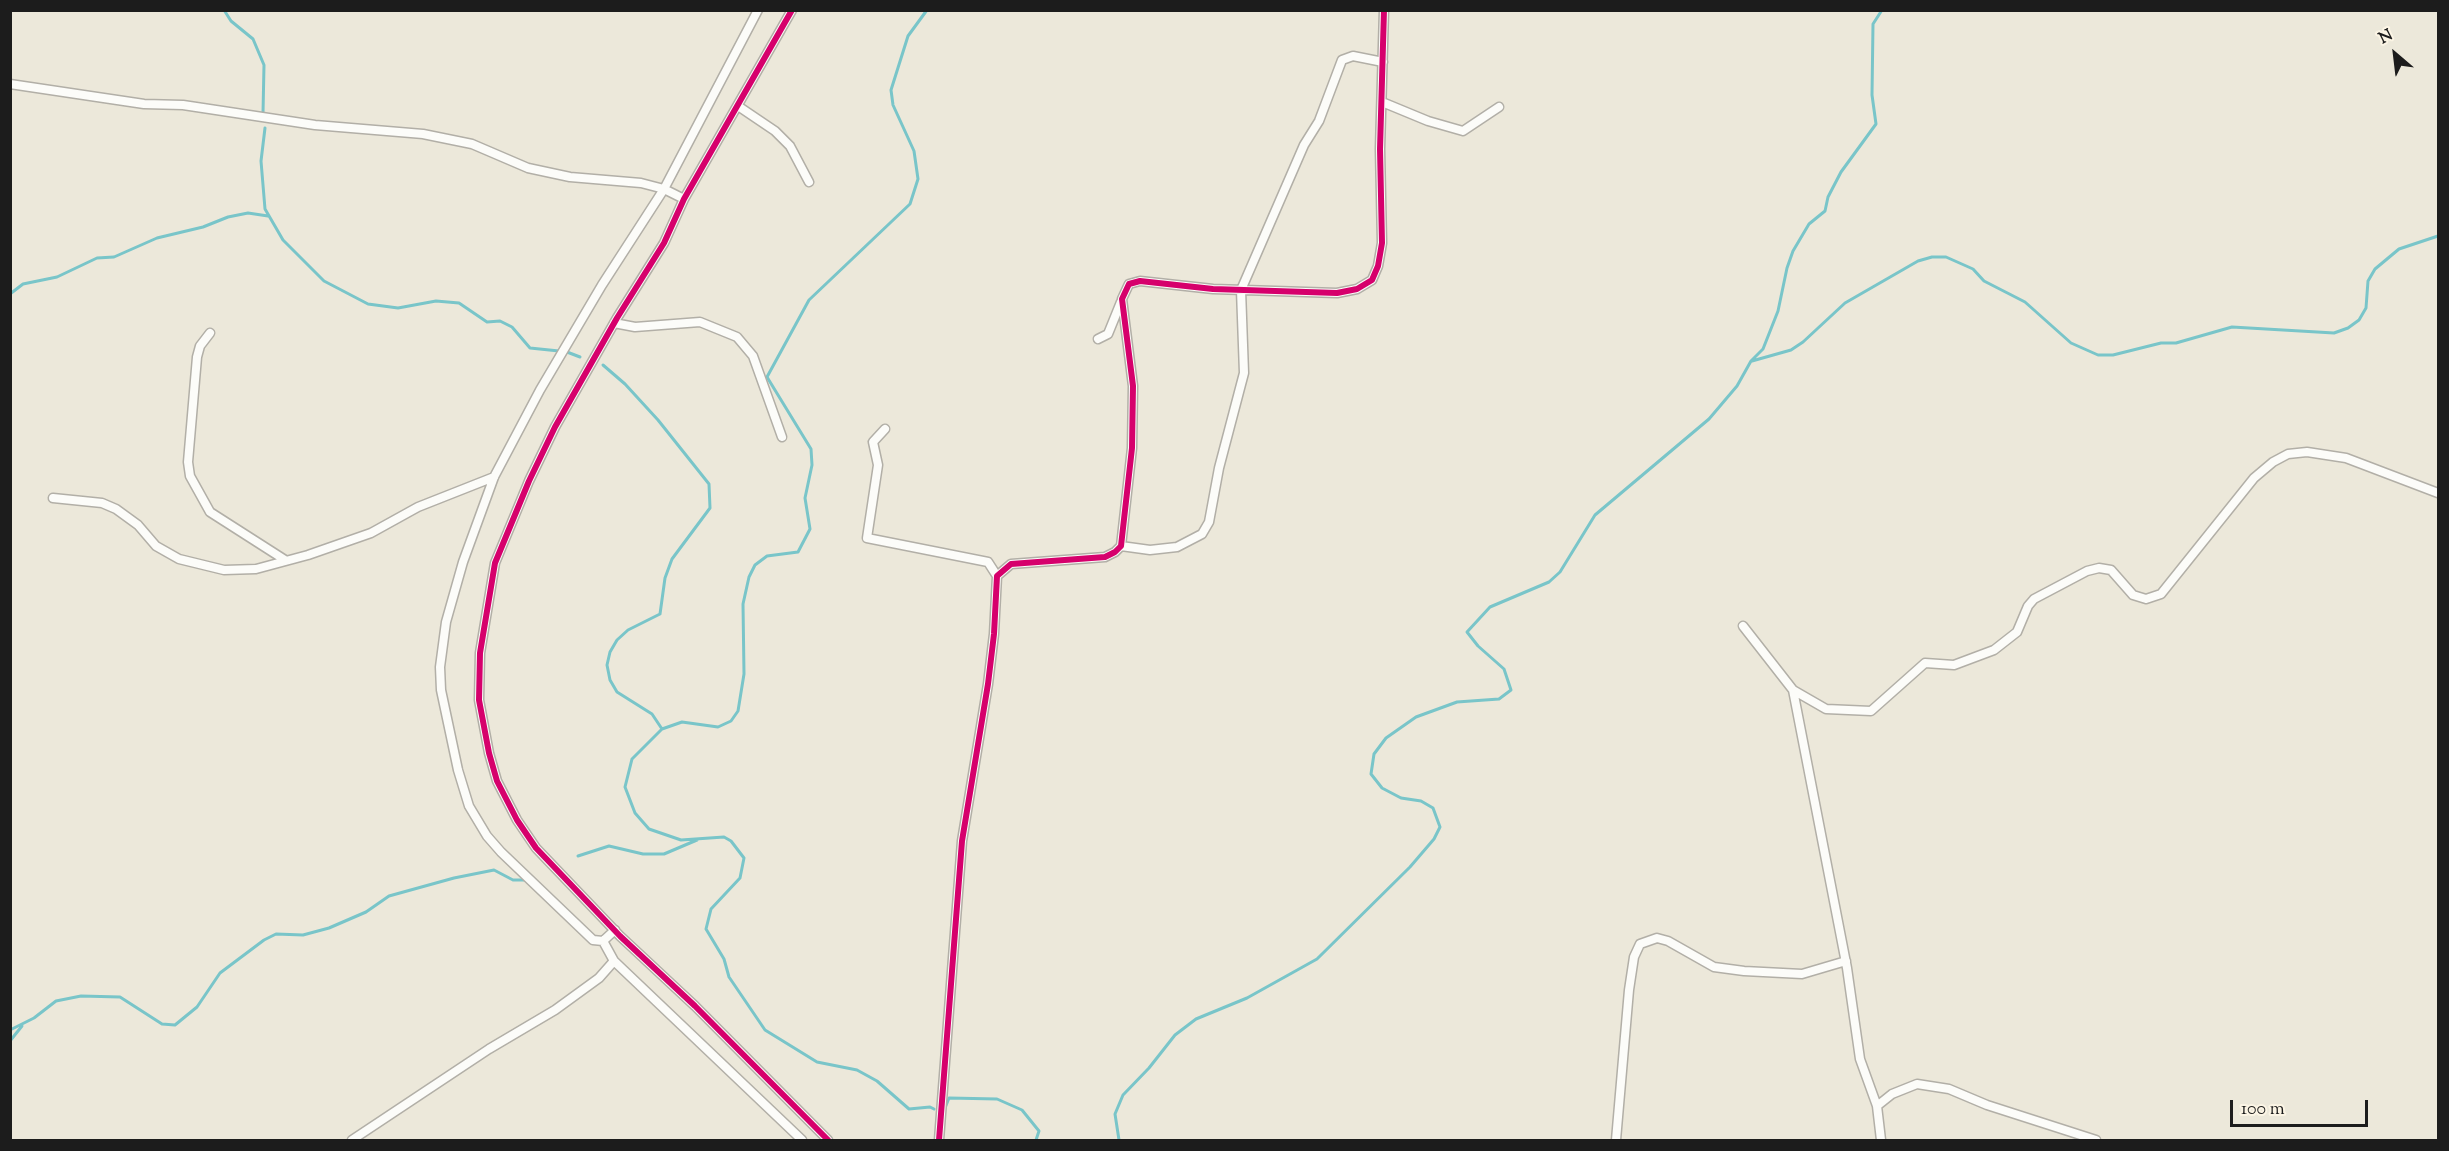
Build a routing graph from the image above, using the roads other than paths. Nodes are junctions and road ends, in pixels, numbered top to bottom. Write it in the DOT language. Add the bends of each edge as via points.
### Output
graph roads {
  1 [pos="758,10"];
  2 [pos="792,10"];
  3 [pos="1384,10"];
  4 [pos="1383,62"];
  5 [pos="10,84"];
  6 [pos="1382,102"];
  7 [pos="738,106"];
  8 [pos="1499,107"];
  9 [pos="809,182"];
  10 [pos="664,189"];
  11 [pos="684,200"];
  12 [pos="1242,290"];
  13 [pos="1122,299"];
  14 [pos="614,323"];
  15 [pos="210,333"];
  16 [pos="1098,339"];
  17 [pos="885,429"];
  18 [pos="782,437"];
  19 [pos="494,477"];
  20 [pos="2439,493"];
  21 [pos="54,498"];
  22 [pos="1121,546"];
  23 [pos="285,560"];
  24 [pos="997,576"];
  25 [pos="1743,626"];
  26 [pos="1793,690"];
  27 [pos="615,930"];
  28 [pos="603,941"];
  29 [pos="614,961"];
  30 [pos="1846,961"];
  31 [pos="1877,1106"];
  32 [pos="352,1140"];
  33 [pos="802,1140"];
  34 [pos="828,1140"];
  35 [pos="939,1140"];
  36 [pos="1616,1140"];
  37 [pos="1881,1140"];
  38 [pos="2096,1140"];
  1 -- 10 [label="street"];
  2 -- 7 [label="street"];
  3 -- 4 [label="street"];
  4 -- 6 [label="street"];
  4 -- 12 [label="street" via="1353,56 1342,60 1319,121 1304,146"];
  5 -- 10 [label="street" via="315,125 423,134 472,144 528,168"];
  6 -- 8 [label="street" via="1463,131"];
  6 -- 12 [label="street" via="1382,243 1372,280 1357,289 1337,293"];
  7 -- 9 [label="street" via="775,130 790,146"];
  7 -- 11 [label="street"];
  10 -- 11 [label="street"];
  10 -- 19 [label="street" via="546,380"];
  11 -- 14 [label="street" via="664,243"];
  12 -- 13 [label="street" via="1140,281 1129,284"];
  12 -- 22 [label="street" via="1244,373 1209,522 1202,534 1177,547 1150,550"];
  13 -- 16 [label="street" via="1108,334"];
  13 -- 22 [label="street" via="1133,408"];
  14 -- 18 [label="street" via="635,327 700,322 738,337 753,356"];
  14 -- 27 [label="street" via="555,427 495,563 480,653 479,700 497,781 517,820 536,848"];
  15 -- 23 [label="street" via="197,357 190,476 210,512"];
  17 -- 24 [label="street" via="873,442 878,465 867,538 988,562"];
  19 -- 23 [label="street" via="418,507 371,532"];
  19 -- 28 [label="street" via="451,599 440,667 458,770 478,822 501,852 593,940"];
  20 -- 26 [label="street" via="2346,458 2307,452 2288,454 2254,478 2161,594 2146,599 2133,595 2111,570 2087,571 2034,599 2017,632 1994,650 1954,665 1925,663 1871,711 1826,709"];
  21 -- 23 [label="street" via="116,508 165,553 205,567 256,569"];
  22 -- 24 [label="street" via="1105,557 1011,564"];
  24 -- 35 [label="street" via="990,674 960,860"];
  25 -- 26 [label="street"];
  26 -- 30 [label="street"];
  27 -- 28 [label="street"];
  27 -- 34 [label="street"];
  28 -- 29 [label="street"];
  29 -- 32 [label="street" via="599,978 555,1010"];
  29 -- 33 [label="street"];
  30 -- 31 [label="street" via="1860,1059"];
  30 -- 36 [label="street" via="1803,974 1744,972 1714,968 1657,938 1640,944 1629,990"];
  31 -- 37 [label="street"];
  31 -- 38 [label="street" via="1901,1089 1930,1085"];
}
